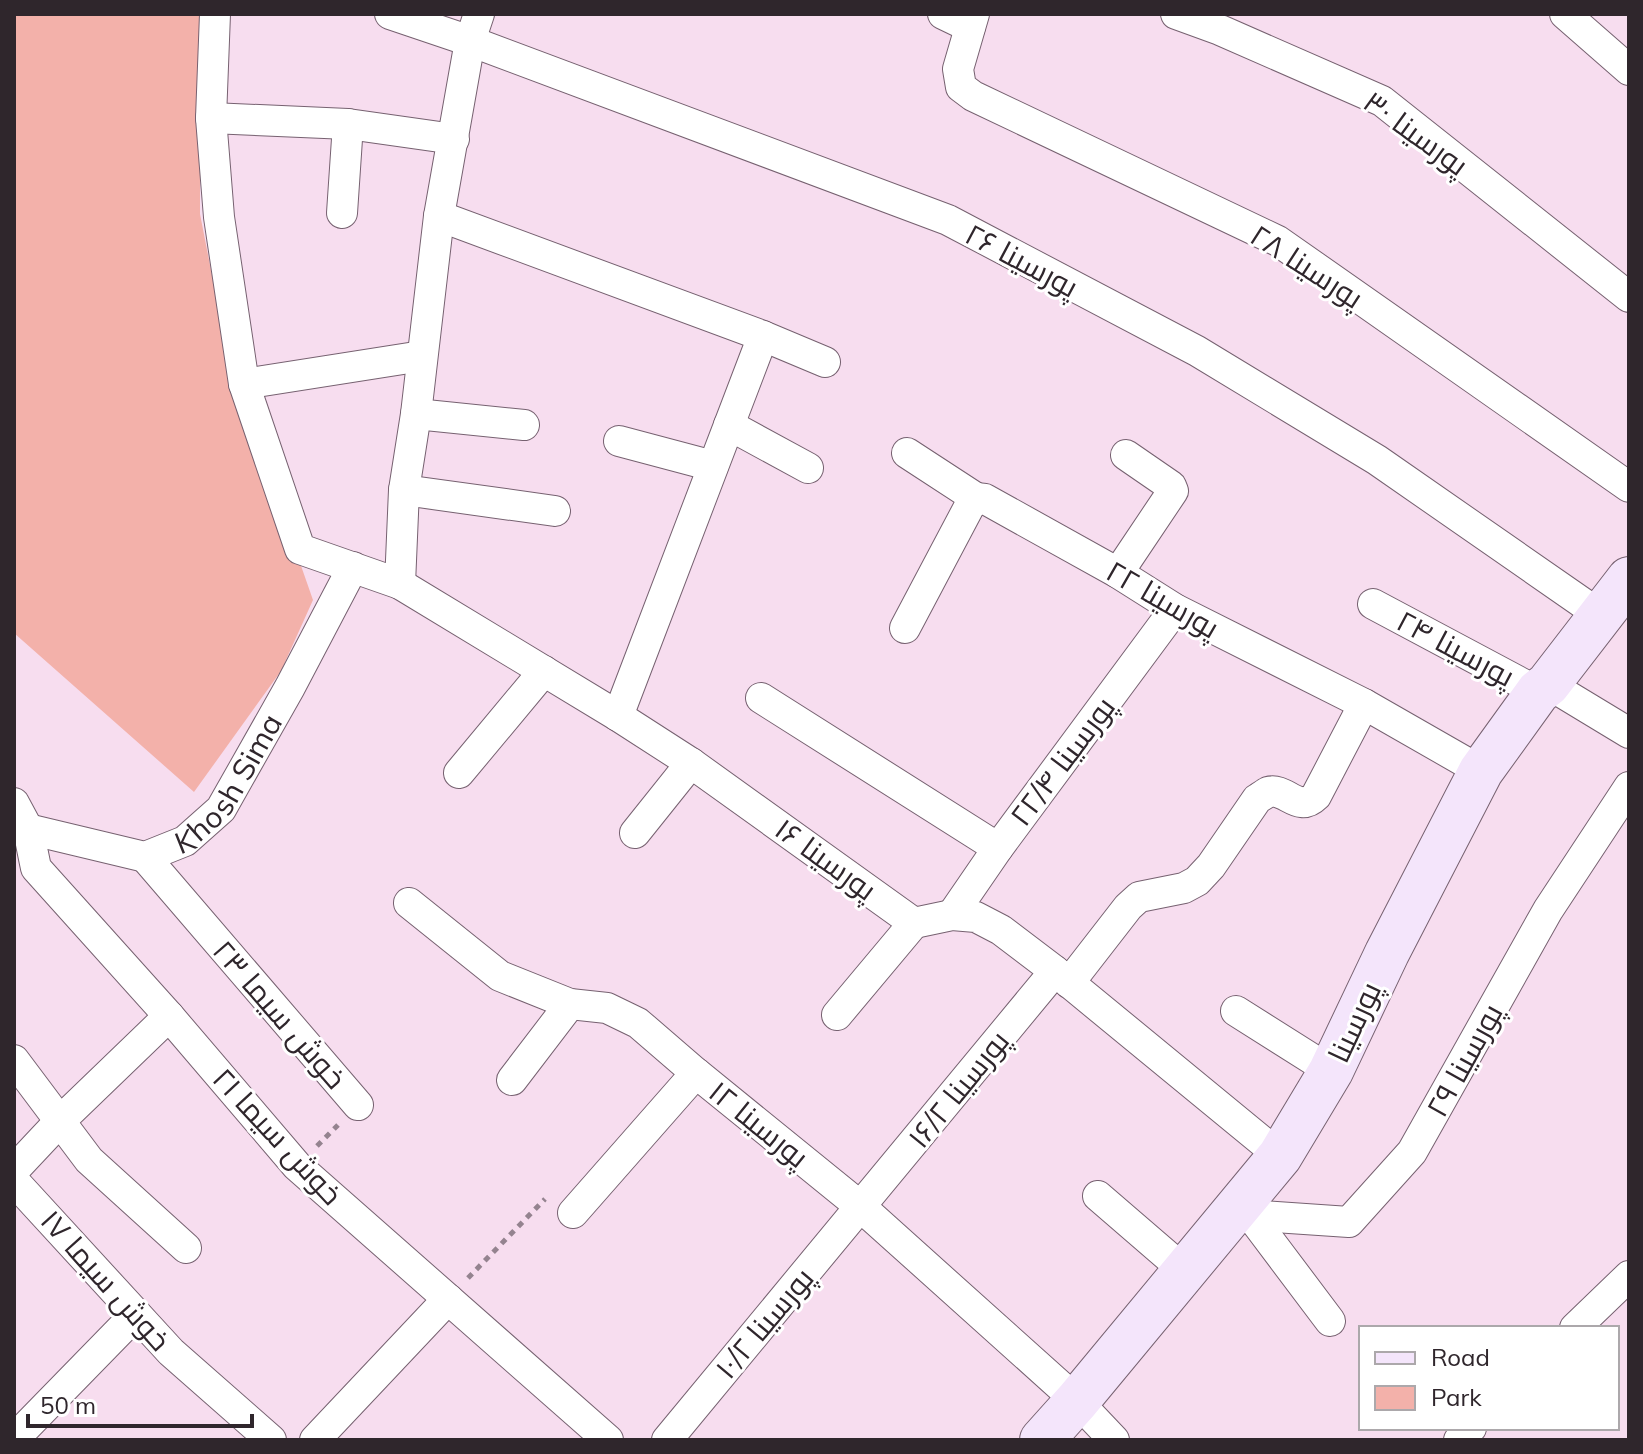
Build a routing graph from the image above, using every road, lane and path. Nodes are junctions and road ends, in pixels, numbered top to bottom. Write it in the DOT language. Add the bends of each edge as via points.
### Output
graph roads {
  1 [pos="215,14"];
  2 [pos="390,14"];
  3 [pos="1176,14"];
  4 [pos="1565,14"];
  5 [pos="962,18"];
  6 [pos="475,27"];
  7 [pos="1629,70"];
  8 [pos="211,118"];
  9 [pos="348,124"];
  10 [pos="454,139"];
  11 [pos="342,213"];
  12 [pos="439,216"];
  13 [pos="1629,297"];
  14 [pos="763,336"];
  15 [pos="422,356"];
  16 [pos="825,362"];
  17 [pos="244,384"];
  18 [pos="416,414"];
  19 [pos="524,425"];
  20 [pos="729,425"];
  21 [pos="619,441"];
  22 [pos="907,453"];
  23 [pos="1126,455"];
  24 [pos="713,466"];
  25 [pos="808,468"];
  26 [pos="1629,487"];
  27 [pos="404,490"];
  28 [pos="976,498"];
  29 [pos="555,511"];
  30 [pos="353,567"];
  31 [pos="1118,573"];
  32 [pos="1629,579"];
  33 [pos="400,584"];
  34 [pos="1373,604"];
  35 [pos="1175,609"];
  36 [pos="1600,615"];
  37 [pos="905,628"];
  38 [pos="544,671"];
  39 [pos="1543,688"];
  40 [pos="761,698"];
  41 [pos="1364,704"];
  42 [pos="618,716"];
  43 [pos="1629,733"];
  44 [pos="691,763"];
  45 [pos="1481,771"];
  46 [pos="459,773"];
  47 [pos="1629,787"];
  48 [pos="19,821"];
  49 [pos="635,833"];
  50 [pos="998,848"];
  51 [pos="145,857"];
  52 [pos="409,903"];
  53 [pos="952,915"];
  54 [pos="914,923"];
  55 [pos="1062,977"];
  56 [pos="570,1004"];
  57 [pos="1236,1011"];
  58 [pos="837,1015"];
  59 [pos="169,1016"];
  60 [pos="14,1060"];
  61 [pos="1331,1071"];
  62 [pos="696,1073"];
  63 [pos="512,1080"];
  64 [pos="358,1105"];
  65 [pos="60,1121"];
  66 [pos="1280,1156"];
  67 [pos="297,1166"];
  68 [pos="14,1170"];
  69 [pos="14,1181"];
  70 [pos="1098,1196"];
  71 [pos="861,1207"];
  72 [pos="573,1213"];
  73 [pos="1241,1215"];
  74 [pos="186,1248"];
  75 [pos="1185,1271"];
  76 [pos="1629,1276"];
  77 [pos="448,1299"];
  78 [pos="136,1314"];
  79 [pos="1330,1321"];
  80 [pos="1577,1326"];
  81 [pos="1077,1401"];
  82 [pos="14,1439"];
  83 [pos="271,1440"];
  84 [pos="315,1440"];
  85 [pos="608,1440"];
  86 [pos="667,1440"];
  87 [pos="1042,1440"];
  88 [pos="1114,1440"];
  1 -- 8 [label="street"];
  2 -- 6 [label="street, پورسینا ۲۶"];
  3 -- 13 [label="street, پورسینا ۳۰" via="1382,101"];
  4 -- 7 [label="street"];
  5 -- 26 [label="street, پورسینا ۲۸" via="958,69 961,87 973,96 1278,241"];
  6 -- 10 [label="street"];
  6 -- 36 [label="street, پورسینا ۲۶" via="948,220 1197,351 1377,460"];
  8 -- 9 [label="street"];
  8 -- 17 [label="street" via="219,217"];
  9 -- 10 [label="street"];
  9 -- 11 [label="street"];
  10 -- 12 [label="street"];
  12 -- 14 [label="street"];
  12 -- 15 [label="street"];
  14 -- 16 [label="street"];
  14 -- 20 [label="street"];
  15 -- 17 [label="street"];
  15 -- 18 [label="street"];
  17 -- 30 [label="street, پورسینا ۱۶" via="300,549"];
  18 -- 19 [label="street"];
  18 -- 27 [label="street"];
  20 -- 24 [label="street"];
  20 -- 25 [label="street"];
  21 -- 24 [label="street"];
  22 -- 28 [label="street, پورسینا ۲۲"];
  23 -- 31 [label="street" via="1173,491"];
  24 -- 42 [label="street"];
  27 -- 29 [label="street"];
  27 -- 33 [label="street"];
  28 -- 31 [label="street, پورسینا ۲۲"];
  28 -- 37 [label="street"];
  30 -- 33 [label="street, پورسینا ۱۶"];
  30 -- 51 [label="street, Khosh Sima" via="221,809 185,841"];
  31 -- 35 [label="street, پورسینا ۲۲"];
  32 -- 36 [label="street, پورسینا"];
  33 -- 38 [label="street, پورسینا ۱۶"];
  34 -- 39 [label="street, پورسینا ۲۴"];
  35 -- 41 [label="street, پورسینا ۲۲"];
  35 -- 50 [label="street, پورسینا ۲۲/۴"];
  36 -- 39 [label="street, پورسینا"];
  38 -- 42 [label="street, پورسینا ۱۶"];
  38 -- 46 [label="street"];
  39 -- 43 [label="street, پورسینا ۲۴"];
  39 -- 45 [label="street, پورسینا"];
  40 -- 50 [label="street"];
  41 -- 45 [label="street, پورسینا ۲۲"];
  41 -- 55 [label="street, پورسینا ۱۶/۲" via="1310,802 1276,792 1257,799 1197,881 1139,897"];
  42 -- 44 [label="street, پورسینا ۱۶"];
  44 -- 49 [label="street"];
  44 -- 54 [label="street, پورسینا ۱۶"];
  45 -- 61 [label="street, پورسینا"];
  47 -- 73 [label="street, پورسینا ۲۹" via="1548,910 1412,1152 1349,1222"];
  48 -- 51 [label="street, Khosh Sima"];
  48 -- 59 [label="street, خوش سیما ۲۱" via="36,868"];
  50 -- 53 [label="street, پورسینا ۲۲/۴"];
  51 -- 64 [label="street, خوش سیما ۲۳"];
  52 -- 56 [label="street, پورسینا ۱۲" via="500,976"];
  53 -- 54 [label="street"];
  53 -- 55 [label="street" via="976,917 1001,930"];
  54 -- 58 [label="street"];
  55 -- 66 [label="street"];
  55 -- 71 [label="street, پورسینا ۱۶/۲"];
  56 -- 62 [label="street, پورسینا ۱۲" via="607,1008 638,1023"];
  56 -- 63 [label="street"];
  57 -- 61 [label="street"];
  59 -- 65 [label="street"];
  59 -- 67 [label="street, خوش سیما ۲۱"];
  60 -- 65 [label="street"];
  61 -- 66 [label="street, پورسینا"];
  62 -- 71 [label="street, پورسینا ۱۲"];
  62 -- 72 [label="street"];
  64 -- 67 [label="path, خوش سیما ۲۳"];
  65 -- 68 [label="street"];
  65 -- 74 [label="street" via="89,1160"];
  66 -- 73 [label="street, پورسینا"];
  67 -- 77 [label="street, خوش سیما ۲۱"];
  69 -- 78 [label="street, خوش سیما ۱۷"];
  70 -- 75 [label="street"];
  71 -- 81 [label="street, پورسینا ۱۲"];
  71 -- 86 [label="street, پورسینا ۱۰/۲"];
  72 -- 77 [label="path" via="554,1190"];
  73 -- 75 [label="street, پورسینا"];
  73 -- 79 [label="street"];
  75 -- 81 [label="street, پورسینا"];
  76 -- 80 [label="street"];
  77 -- 84 [label="street"];
  77 -- 85 [label="street, خوش سیما ۲۱"];
  78 -- 82 [label="street"];
  78 -- 83 [label="street, خوش سیما ۱۷"];
  81 -- 87 [label="street, پورسینا"];
  81 -- 88 [label="street, پورسینا ۱۲"];
}
